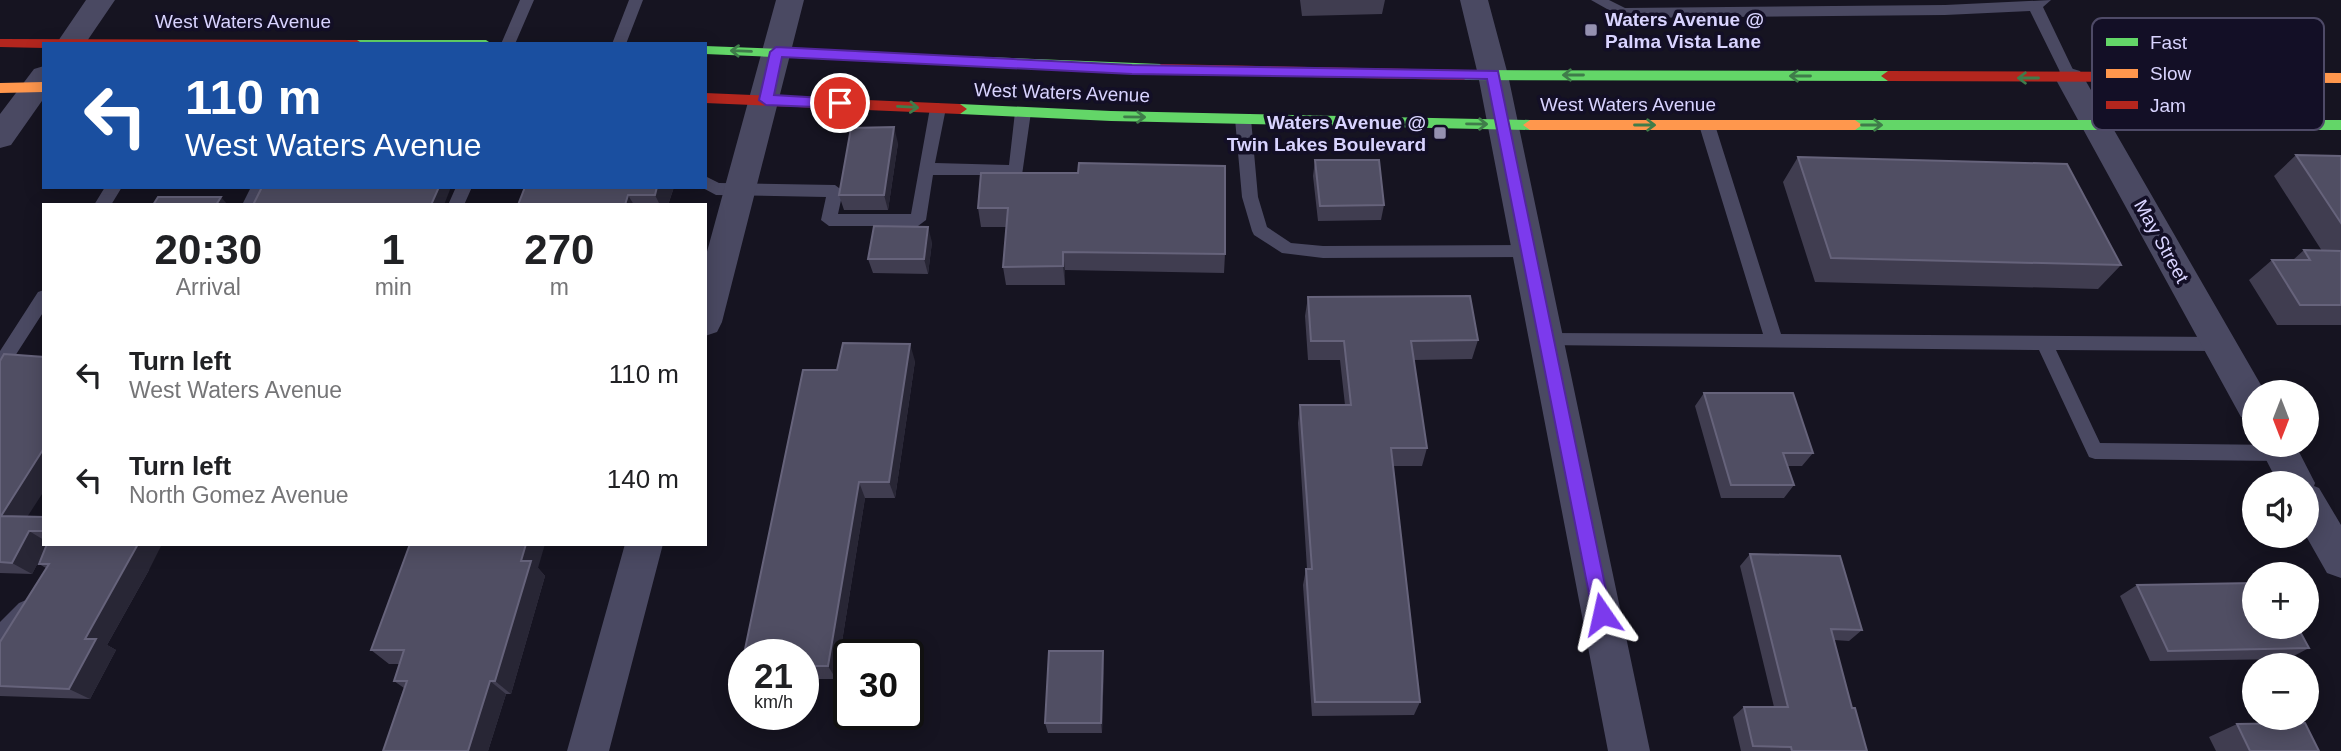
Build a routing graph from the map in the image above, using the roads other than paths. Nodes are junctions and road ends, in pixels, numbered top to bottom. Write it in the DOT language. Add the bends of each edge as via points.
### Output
graph roads {
  1 [pos="101,0"];
  2 [pos="527,0"];
  3 [pos="636,0"];
  4 [pos="790,0"];
  5 [pos="1474,0"];
  6 [pos="1598,0"];
  7 [pos="1805,0"];
  8 [pos="2040,3"];
  9 [pos="1827,11"];
  10 [pos="71,42"];
  11 [pos="509,42"];
  12 [pos="620,42"];
  13 [pos="0,43"];
  14 [pos="42,43"];
  15 [pos="707,50"];
  16 [pos="776,52"];
  17 [pos="1493,75"];
  18 [pos="2070,78"];
  19 [pos="2092,78"];
  20 [pos="41,84"];
  21 [pos="0,88"];
  22 [pos="707,98"];
  23 [pos="766,100"];
  24 [pos="938,108"];
  25 [pos="1023,112"];
  26 [pos="2092,116"];
  27 [pos="1242,119"];
  28 [pos="1503,125"];
  29 [pos="1707,125"];
  30 [pos="2092,125"];
  31 [pos="2100,130"];
  32 [pos="0,137"];
  33 [pos="926,169"];
  34 [pos="707,183"];
  35 [pos="741,191"];
  36 [pos="1529,251"];
  37 [pos="42,300"];
  38 [pos="707,315"];
  39 [pos="1547,340"];
  40 [pos="1774,341"];
  41 [pos="2044,343"];
  42 [pos="2220,344"];
  43 [pos="0,365"];
  44 [pos="2242,383"];
  45 [pos="2284,460"];
  46 [pos="2319,523"];
  47 [pos="643,546"];
  48 [pos="2341,561"];
  49 [pos="38,587"];
  50 [pos="0,636"];
  51 [pos="588,751"];
  52 [pos="1629,751"];
  1 -- 10 [label="street"];
  2 -- 11 [label="lane"];
  3 -- 12 [label="lane"];
  4 -- 16 [label="street"];
  5 -- 17 [label="street"];
  6 -- 9 [label="lane" via="1623,13"];
  7 -- 9 [label="lane"];
  8 -- 9 [label="lane"];
  8 -- 18 [label="lane"];
  13 -- 14 [label="main road, West Waters Avenue"];
  16 -- 15 [label="main road, West Waters Avenue, one-way"];
  16 -- 17 [label="main road, West Waters Avenue" via="1132,69"];
  16 -- 23 [label="street"];
  18 -- 17 [label="main road, West Waters Avenue, one-way"];
  17 -- 28 [label="street"];
  18 -- 19 [label="main road, West Waters Avenue"];
  18 -- 26 [label="street, May Street"];
  20 -- 21 [label="main road"];
  20 -- 32 [label="street"];
  22 -- 23 [label="main road, West Waters Avenue"];
  23 -- 24 [label="main road, West Waters Avenue, one-way"];
  23 -- 35 [label="street"];
  24 -- 25 [label="main road, West Waters Avenue"];
  24 -- 33 [label="lane"];
  25 -- 27 [label="main road, West Waters Avenue, one-way"];
  25 -- 33 [label="lane" via="1016,171"];
  27 -- 28 [label="main road, West Waters Avenue, one-way"];
  27 -- 36 [label="lane" via="1250,197 1260,231 1289,248 1323,252"];
  28 -- 29 [label="main road, West Waters Avenue, one-way"];
  28 -- 36 [label="street"];
  29 -- 30 [label="main road, West Waters Avenue, one-way"];
  29 -- 40 [label="lane"];
  31 -- 42 [label="street, May Street"];
  33 -- 35 [label="lane" via="918,220 829,220 835,191"];
  34 -- 35 [label="lane" via="716,190"];
  35 -- 38 [label="street"];
  36 -- 39 [label="street"];
  37 -- 43 [label="lane"];
  39 -- 40 [label="lane"];
  39 -- 52 [label="street"];
  40 -- 41 [label="lane"];
  41 -- 42 [label="lane"];
  41 -- 45 [label="lane" via="2095,451"];
  42 -- 44 [label="street, May Street"];
  46 -- 48 [label="street"];
  47 -- 51 [label="street"];
  49 -- 50 [label="lane" via="27,608"];
}
